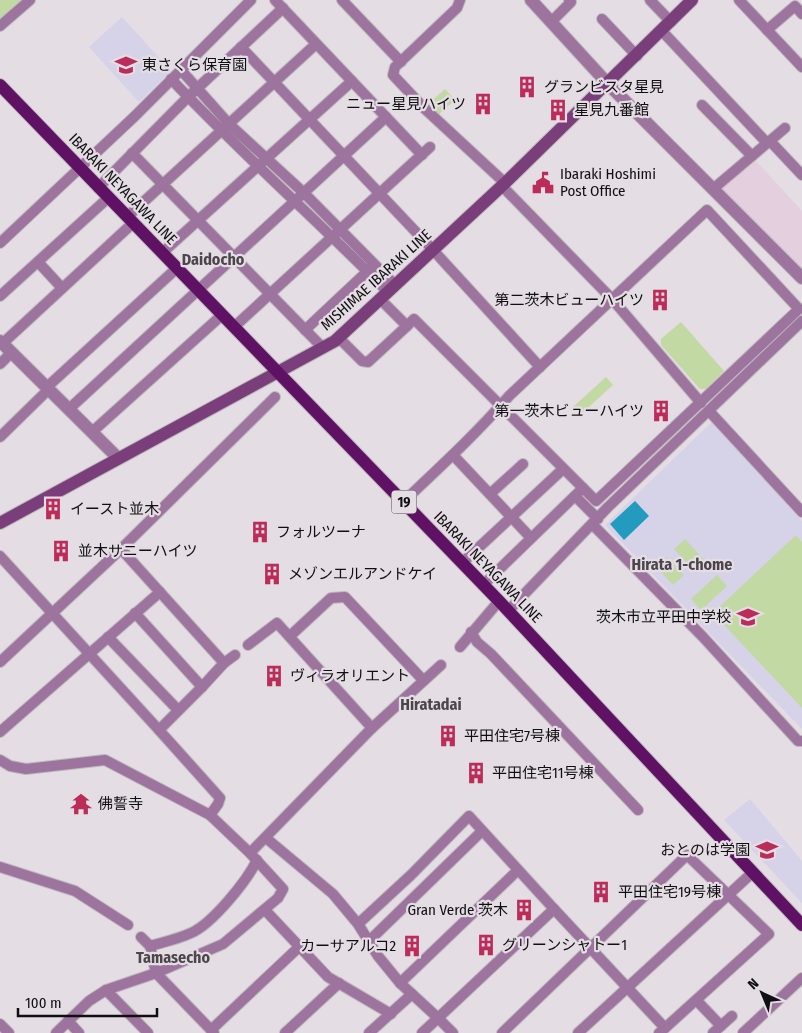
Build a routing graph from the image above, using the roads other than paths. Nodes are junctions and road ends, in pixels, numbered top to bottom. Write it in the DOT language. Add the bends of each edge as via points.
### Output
graph roads {
  1 [pos="30,0"];
  2 [pos="251,0"];
  3 [pos="275,0"];
  4 [pos="342,0"];
  5 [pos="460,0"];
  6 [pos="531,0"];
  7 [pos="569,0"];
  8 [pos="650,0"];
  9 [pos="692,0"];
  10 [pos="740,0"];
  11 [pos="283,8"];
  12 [pos="802,14"];
  13 [pos="602,19"];
  14 [pos="551,22"];
  15 [pos="0,26"];
  16 [pos="667,27"];
  17 [pos="767,30"];
  18 [pos="316,44"];
  19 [pos="240,47"];
  20 [pos="637,56"];
  21 [pos="401,62"];
  22 [pos="802,67"];
  23 [pos="181,70"];
  24 [pos="171,79"];
  25 [pos="352,81"];
  26 [pos="275,82"];
  27 [pos="608,84"];
  28 [pos="0,85"];
  29 [pos="198,88"];
  30 [pos="188,97"];
  31 [pos="702,105"];
  32 [pos="386,117"];
  33 [pos="310,120"];
  34 [pos="229,124"];
  35 [pos="785,128"];
  36 [pos="221,131"];
  37 [pos="769,142"];
  38 [pos="430,147"];
  39 [pos="132,154"];
  40 [pos="422,155"];
  41 [pos="344,156"];
  42 [pos="752,156"];
  43 [pos="262,162"];
  44 [pos="79,168"];
  45 [pos="802,174"];
  46 [pos="163,184"];
  47 [pos="504,185"];
  48 [pos="98,188"];
  49 [pos="713,189"];
  50 [pos="380,194"];
  51 [pos="300,197"];
  52 [pos="108,198"];
  53 [pos="130,220"];
  54 [pos="198,220"];
  55 [pos="337,232"];
  56 [pos="0,243"];
  57 [pos="433,250"];
  58 [pos="162,253"];
  59 [pos="235,258"];
  60 [pos="38,262"];
  61 [pos="371,267"];
  62 [pos="177,268"];
  63 [pos="802,278"];
  64 [pos="62,288"];
  65 [pos="199,291"];
  66 [pos="388,292"];
  67 [pos="270,294"];
  68 [pos="0,296"];
  69 [pos="612,300"];
  70 [pos="222,315"];
  71 [pos="802,321"];
  72 [pos="407,326"];
  73 [pos="234,327"];
  74 [pos="305,330"];
  75 [pos="339,338"];
  76 [pos="1,342"];
  77 [pos="323,348"];
  78 [pos="12,352"];
  79 [pos="0,364"];
  80 [pos="540,367"];
  81 [pos="278,373"];
  82 [pos="48,388"];
  83 [pos="275,397"];
  84 [pos="700,403"];
  85 [pos="500,406"];
  86 [pos="70,409"];
  87 [pos="709,411"];
  88 [pos="92,432"];
  89 [pos="0,437"];
  90 [pos="453,455"];
  91 [pos="118,458"];
  92 [pos="522,464"];
  93 [pos="563,469"];
  94 [pos="583,488"];
  95 [pos="490,494"];
  96 [pos="575,496"];
  97 [pos="403,502"];
  98 [pos="802,512"];
  99 [pos="512,516"];
  100 [pos="595,522"];
  101 [pos="0,524"];
  102 [pos="531,538"];
  103 [pos="121,548"];
  104 [pos="0,556"];
  105 [pos="462,563"];
  106 [pos="483,585"];
  107 [pos="160,592"];
  108 [pos="499,602"];
  109 [pos="508,611"];
  110 [pos="136,613"];
  111 [pos="53,614"];
  112 [pos="471,632"];
  113 [pos="290,636"];
  114 [pos="108,637"];
  115 [pos="248,645"];
  116 [pos="460,647"];
  117 [pos="89,654"];
  118 [pos="235,655"];
  119 [pos="0,662"];
  120 [pos="224,663"];
  121 [pos="440,665"];
  122 [pos="423,680"];
  123 [pos="202,686"];
  124 [pos="178,710"];
  125 [pos="372,728"];
  126 [pos="160,730"];
  127 [pos="0,732"];
  128 [pos="802,741"];
  129 [pos="0,760"];
  130 [pos="638,810"];
  131 [pos="210,815"];
  132 [pos="482,831"];
  133 [pos="266,838"];
  134 [pos="254,857"];
  135 [pos="0,868"];
  136 [pos="517,871"];
  137 [pos="752,873"];
  138 [pos="410,875"];
  139 [pos="425,888"];
  140 [pos="728,895"];
  141 [pos="554,909"];
  142 [pos="265,910"];
  143 [pos="358,924"];
  144 [pos="128,925"];
  145 [pos="802,925"];
  146 [pos="140,937"];
  147 [pos="369,941"];
  148 [pos="150,946"];
  149 [pos="299,946"];
  150 [pos="590,947"];
  151 [pos="156,973"];
  152 [pos="802,978"];
  153 [pos="339,983"];
  154 [pos="400,983"];
  155 [pos="627,988"];
  156 [pos="106,990"];
  157 [pos="412,994"];
  158 [pos="700,1004"];
  159 [pos="391,1014"];
  160 [pos="732,1016"];
  161 [pos="438,1018"];
  162 [pos="68,1021"];
  163 [pos="662,1030"];
  164 [pos="718,1030"];
  165 [pos="213,1031"];
  166 [pos="56,1033"];
  167 [pos="79,1033"];
  168 [pos="148,1033"];
  169 [pos="285,1033"];
  170 [pos="369,1033"];
  171 [pos="422,1033"];
  172 [pos="453,1033"];
  173 [pos="502,1033"];
  174 [pos="578,1033"];
  175 [pos="743,1033"];
  1 -- 15 [label="street"];
  2 -- 23 [label="street"];
  3 -- 11 [label="street"];
  4 -- 21 [label="street"];
  5 -- 21 [label="street" via="458,8"];
  6 -- 14 [label="street"];
  7 -- 14 [label="street" via="571,2"];
  8 -- 16 [label="street"];
  9 -- 16 [label="main road, MISHIMAE IBARAKI LINE"];
  10 -- 17 [label="street"];
  11 -- 18 [label="street"];
  11 -- 19 [label="street"];
  12 -- 17 [label="street" via="795,6"];
  13 -- 20 [label="street"];
  14 -- 27 [label="street"];
  16 -- 20 [label="main road, MISHIMAE IBARAKI LINE"];
  16 -- 37 [label="street"];
  17 -- 22 [label="street"];
  18 -- 25 [label="street"];
  18 -- 26 [label="street"];
  19 -- 26 [label="street"];
  19 -- 29 [label="street"];
  20 -- 27 [label="main road, MISHIMAE IBARAKI LINE"];
  21 -- 47 [label="street" via="395,67 394,75"];
  23 -- 24 [label="street"];
  23 -- 29 [label="street"];
  24 -- 30 [label="street"];
  24 -- 44 [label="street"];
  25 -- 32 [label="street"];
  25 -- 33 [label="street"];
  26 -- 33 [label="street"];
  26 -- 34 [label="street"];
  27 -- 47 [label="main road, MISHIMAE IBARAKI LINE"];
  27 -- 49 [label="street"];
  28 -- 44 [label="main road, IBARAKI NEYAGAWA LINE / 19"];
  29 -- 30 [label="street"];
  29 -- 34 [label="street"];
  30 -- 36 [label="street"];
  30 -- 39 [label="street"];
  31 -- 42 [label="street"];
  32 -- 40 [label="street"];
  32 -- 41 [label="street"];
  33 -- 41 [label="street"];
  33 -- 43 [label="street"];
  34 -- 36 [label="street"];
  34 -- 43 [label="street"];
  35 -- 37 [label="street"];
  36 -- 43 [label="street"];
  36 -- 46 [label="street"];
  37 -- 42 [label="street"];
  37 -- 45 [label="street"];
  38 -- 40 [label="street"];
  39 -- 46 [label="street"];
  39 -- 48 [label="street"];
  40 -- 50 [label="street"];
  41 -- 50 [label="street"];
  41 -- 51 [label="street"];
  42 -- 49 [label="street"];
  43 -- 51 [label="street"];
  43 -- 54 [label="street"];
  44 -- 48 [label="main road, IBARAKI NEYAGAWA LINE / 19"];
  44 -- 56 [label="street"];
  46 -- 53 [label="street"];
  46 -- 54 [label="street"];
  47 -- 57 [label="main road, MISHIMAE IBARAKI LINE"];
  47 -- 69 [label="street"];
  48 -- 52 [label="main road, IBARAKI NEYAGAWA LINE / 19"];
  49 -- 63 [label="street"];
  50 -- 55 [label="street"];
  50 -- 57 [label="street"];
  51 -- 55 [label="street"];
  51 -- 59 [label="street"];
  52 -- 53 [label="main road, IBARAKI NEYAGAWA LINE / 19"];
  52 -- 60 [label="street"];
  53 -- 58 [label="main road, IBARAKI NEYAGAWA LINE / 19"];
  53 -- 64 [label="street"];
  54 -- 58 [label="street"];
  54 -- 59 [label="street"];
  55 -- 61 [label="street"];
  55 -- 67 [label="street"];
  57 -- 66 [label="main road, MISHIMAE IBARAKI LINE"];
  57 -- 80 [label="street"];
  58 -- 62 [label="main road, IBARAKI NEYAGAWA LINE / 19"];
  59 -- 65 [label="street"];
  59 -- 67 [label="street"];
  60 -- 64 [label="street"];
  60 -- 68 [label="street"];
  61 -- 66 [label="street"];
  61 -- 74 [label="street"];
  62 -- 65 [label="main road, IBARAKI NEYAGAWA LINE / 19"];
  62 -- 82 [label="street"];
  64 -- 76 [label="street"];
  65 -- 70 [label="main road, IBARAKI NEYAGAWA LINE / 19"];
  65 -- 86 [label="street"];
  66 -- 72 [label="street"];
  66 -- 75 [label="main road, MISHIMAE IBARAKI LINE"];
  67 -- 73 [label="street"];
  67 -- 74 [label="street"];
  69 -- 80 [label="street"];
  69 -- 84 [label="street"];
  69 -- 84 [label="street" via="707,210 799,309"];
  70 -- 73 [label="main road, IBARAKI NEYAGAWA LINE / 19"];
  70 -- 88 [label="street"];
  71 -- 87 [label="street"];
  72 -- 75 [label="street" via="368,362 362,361"];
  72 -- 85 [label="street" via="414,319"];
  73 -- 81 [label="main road, IBARAKI NEYAGAWA LINE / 19"];
  74 -- 77 [label="street"];
  75 -- 77 [label="main road, MISHIMAE IBARAKI LINE"];
  76 -- 78 [label="street"];
  77 -- 81 [label="main road, MISHIMAE IBARAKI LINE"];
  78 -- 79 [label="street"];
  78 -- 82 [label="street"];
  80 -- 85 [label="street"];
  81 -- 91 [label="main road, MISHIMAE IBARAKI LINE"];
  81 -- 97 [label="main road, IBARAKI NEYAGAWA LINE / 19"];
  82 -- 86 [label="street"];
  82 -- 89 [label="street"];
  83 -- 103 [label="street"];
  84 -- 94 [label="street" via="596,501"];
  85 -- 90 [label="street"];
  85 -- 93 [label="street"];
  86 -- 88 [label="street"];
  87 -- 98 [label="street"];
  87 -- 100 [label="street"];
  88 -- 91 [label="street"];
  90 -- 95 [label="street"];
  90 -- 97 [label="street"];
  91 -- 101 [label="main road, MISHIMAE IBARAKI LINE"];
  92 -- 95 [label="street"];
  93 -- 94 [label="street"];
  93 -- 99 [label="street"];
  94 -- 96 [label="street"];
  95 -- 99 [label="street"];
  96 -- 100 [label="street"];
  96 -- 102 [label="street"];
  97 -- 105 [label="main road, IBARAKI NEYAGAWA LINE / 19"];
  99 -- 102 [label="street"];
  99 -- 105 [label="street"];
  100 -- 109 [label="street"];
  100 -- 128 [label="street" via="798,741"];
  102 -- 106 [label="street"];
  103 -- 107 [label="street"];
  103 -- 111 [label="street"];
  104 -- 111 [label="street"];
  105 -- 106 [label="main road, IBARAKI NEYAGAWA LINE / 19"];
  106 -- 108 [label="main road, IBARAKI NEYAGAWA LINE / 19"];
  107 -- 110 [label="street"];
  107 -- 120 [label="street"];
  108 -- 109 [label="main road, IBARAKI NEYAGAWA LINE / 19"];
  108 -- 112 [label="street"];
  109 -- 137 [label="main road, IBARAKI NEYAGAWA LINE / 19"];
  110 -- 114 [label="street"];
  110 -- 123 [label="street"];
  111 -- 117 [label="street"];
  111 -- 119 [label="street"];
  112 -- 116 [label="street"];
  112 -- 130 [label="street"];
  113 -- 115 [label="street" via="277,623"];
  113 -- 122 [label="street" via="331,598 344,597"];
  113 -- 125 [label="street"];
  114 -- 117 [label="street"];
  114 -- 124 [label="street"];
  117 -- 126 [label="street"];
  117 -- 127 [label="street"];
  118 -- 120 [label="street"];
  120 -- 123 [label="street"];
  121 -- 122 [label="street"];
  122 -- 125 [label="street"];
  123 -- 124 [label="street"];
  124 -- 126 [label="street"];
  125 -- 133 [label="street"];
  126 -- 131 [label="street" via="220,798"];
  129 -- 131 [label="street" via="26,769 105,760"];
  131 -- 134 [label="street"];
  132 -- 136 [label="street"];
  132 -- 138 [label="street" via="468,816"];
  132 -- 139 [label="street"];
  133 -- 134 [label="street"];
  133 -- 143 [label="street" via="333,894"];
  134 -- 142 [label="street" via="283,889"];
  134 -- 148 [label="street" via="248,879 201,927"];
  135 -- 144 [label="street" via="75,891"];
  136 -- 141 [label="street"];
  136 -- 154 [label="street"];
  137 -- 140 [label="street"];
  137 -- 145 [label="main road, IBARAKI NEYAGAWA LINE / 19"];
  138 -- 139 [label="street"];
  138 -- 143 [label="street"];
  139 -- 147 [label="street"];
  140 -- 150 [label="street" via="687,855"];
  140 -- 155 [label="street"];
  140 -- 163 [label="street" via="768,934"];
  141 -- 150 [label="street"];
  141 -- 161 [label="street"];
  142 -- 149 [label="street"];
  142 -- 151 [label="street" via="224,944"];
  143 -- 147 [label="street"];
  146 -- 148 [label="street"];
  147 -- 154 [label="street"];
  148 -- 151 [label="street"];
  149 -- 153 [label="street" via="328,977"];
  149 -- 165 [label="street"];
  150 -- 155 [label="street"];
  150 -- 173 [label="street"];
  151 -- 156 [label="street"];
  151 -- 165 [label="street"];
  152 -- 175 [label="street"];
  153 -- 159 [label="street"];
  153 -- 169 [label="street"];
  154 -- 157 [label="street"];
  155 -- 163 [label="street"];
  155 -- 174 [label="street"];
  156 -- 162 [label="street"];
  156 -- 168 [label="street"];
  157 -- 159 [label="street"];
  157 -- 161 [label="street"];
  158 -- 164 [label="street"];
  159 -- 170 [label="street"];
  160 -- 164 [label="street"];
  161 -- 171 [label="street"];
  161 -- 172 [label="street"];
  162 -- 166 [label="street"];
  162 -- 167 [label="street"];
}
